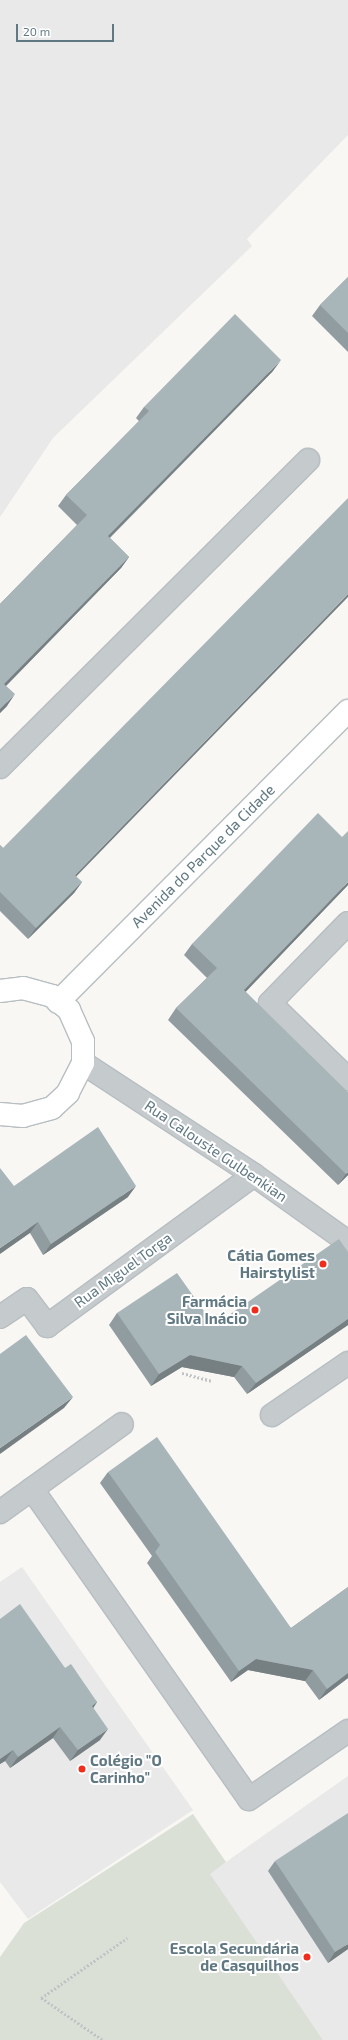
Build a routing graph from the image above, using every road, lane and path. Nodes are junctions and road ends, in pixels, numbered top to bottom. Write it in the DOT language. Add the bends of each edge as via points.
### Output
graph roads {
  1 [pos="308,460"];
  2 [pos="348,711"];
  3 [pos="0,767"];
  4 [pos="348,923"];
  5 [pos="0,975"];
  6 [pos="10,990"];
  7 [pos="58,1002"];
  8 [pos="82,1063"];
  9 [pos="348,1079"];
  10 [pos="0,1114"];
  11 [pos="254,1175"];
  12 [pos="348,1242"];
  13 [pos="0,1317"];
  14 [pos="348,1363"];
  15 [pos="182,1373"];
  16 [pos="211,1381"];
  17 [pos="272,1415"];
  18 [pos="122,1424"];
  19 [pos="32,1489"];
  20 [pos="0,1512"];
  21 [pos="348,1731"];
  22 [pos="127,1938"];
  23 [pos="102,2040"];
  1 -- 3 [label="street"];
  2 -- 7 [label="street, Avenida do Parque da Cidade"];
  4 -- 9 [label="street" via="270,1003"];
  5 -- 6 [label="street"];
  6 -- 7 [label="street" via="52,996"];
  7 -- 8 [label="street" via="69,1010 83,1041"];
  8 -- 10 [label="street" via="68,1093 52,1108 23,1116"];
  8 -- 11 [label="street, Rua Calouste Gulbenkian"];
  11 -- 12 [label="street, Rua Calouste Gulbenkian"];
  11 -- 13 [label="street, Rua Miguel Torga" via="46,1326 27,1299"];
  14 -- 17 [label="street"];
  15 -- 16 [label="path"];
  18 -- 19 [label="street"];
  19 -- 20 [label="street"];
  19 -- 21 [label="street" via="249,1799"];
  22 -- 23 [label="path" via="41,1998"];
}
